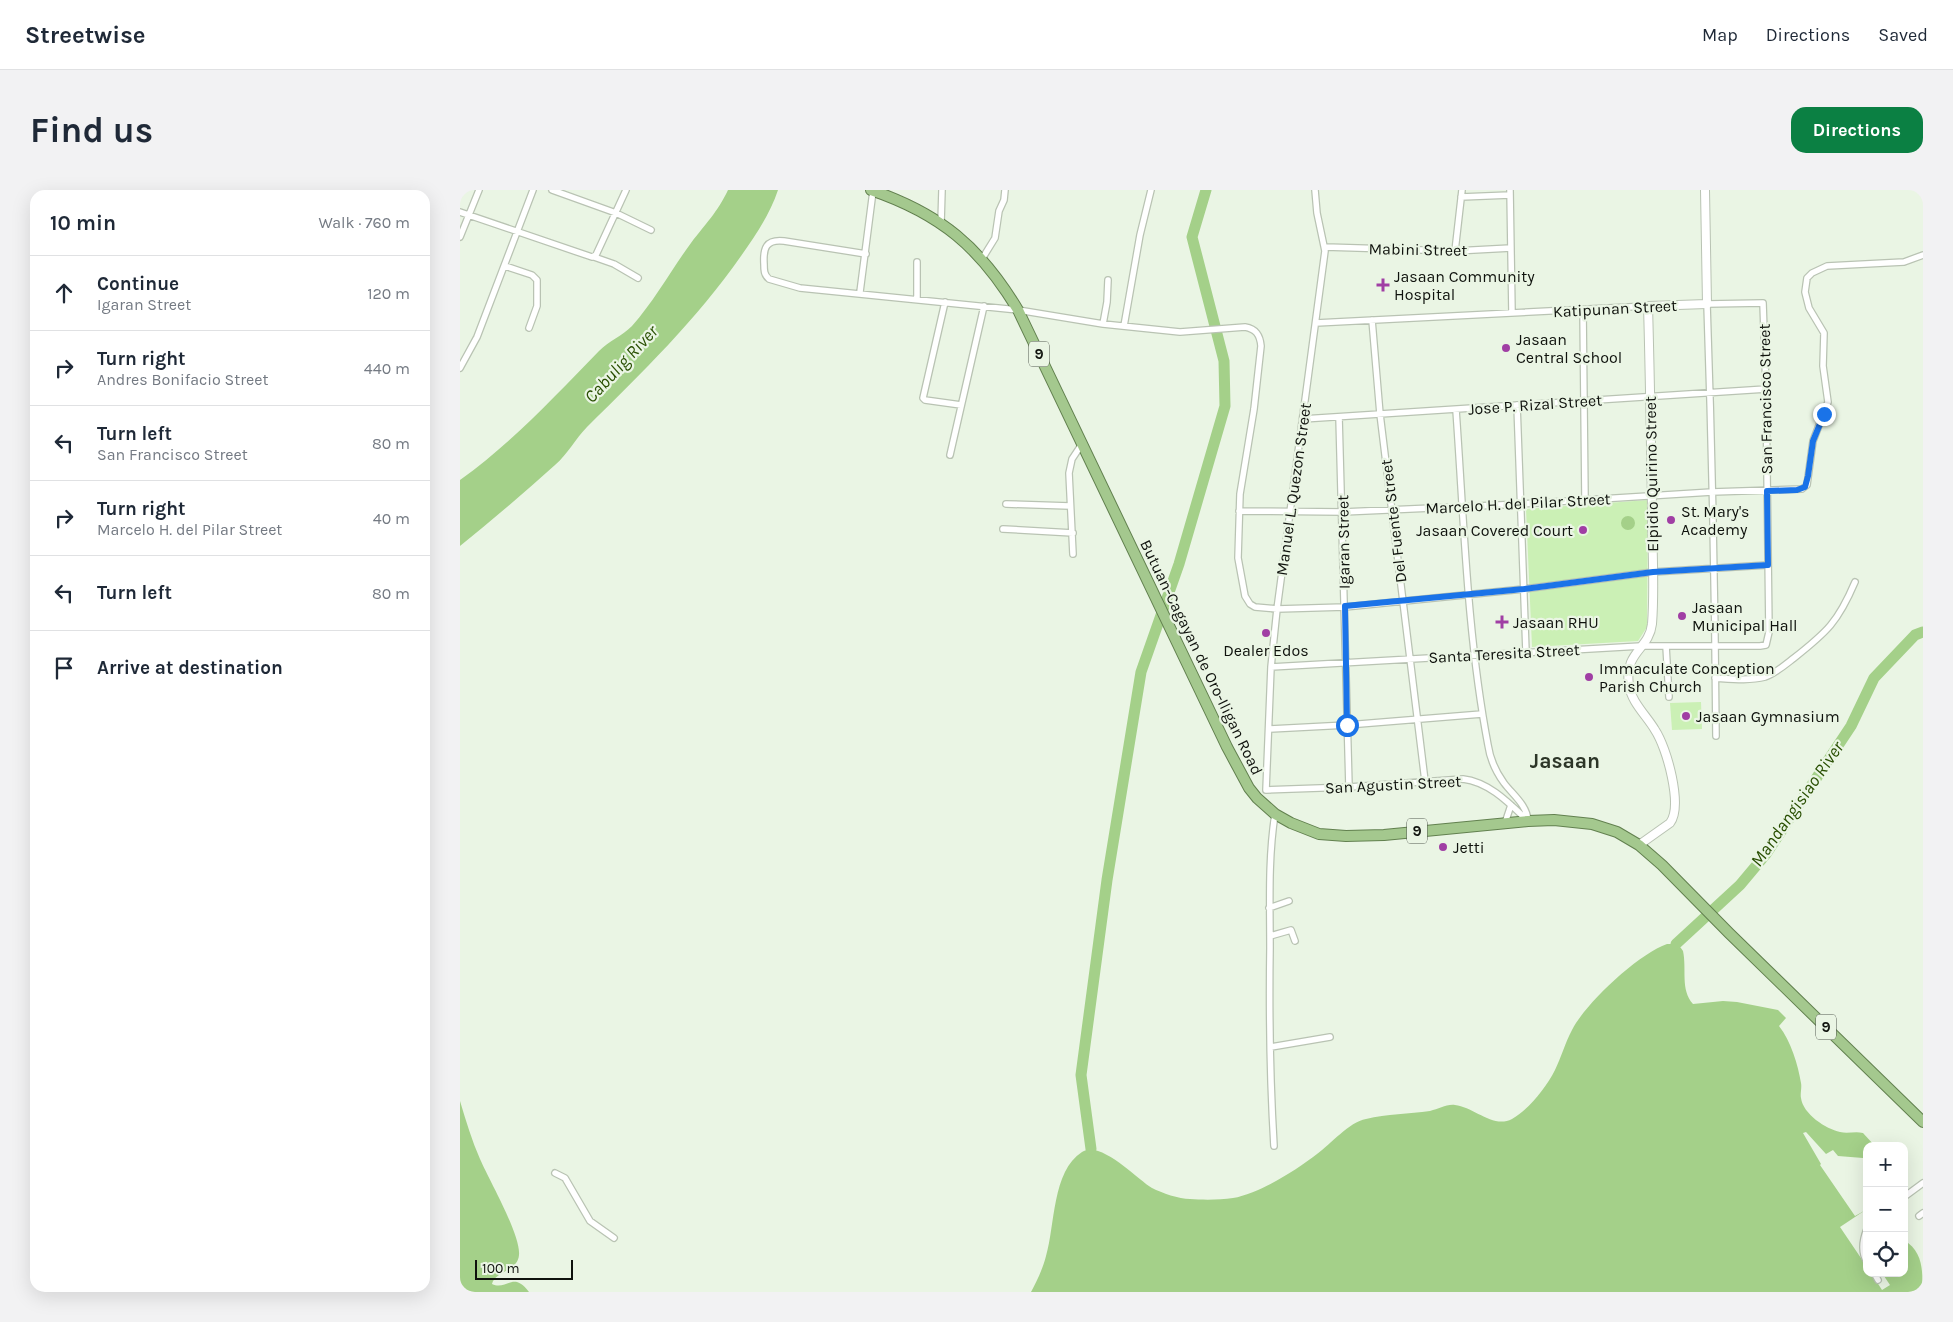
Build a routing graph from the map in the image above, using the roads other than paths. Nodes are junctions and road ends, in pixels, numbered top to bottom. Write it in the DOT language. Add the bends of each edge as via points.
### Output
graph roads {
  1 [pos="479,190"];
  2 [pos="533,190"];
  3 [pos="552,190"];
  4 [pos="626,190"];
  5 [pos="872,190"];
  6 [pos="942,190"];
  7 [pos="1006,190"];
  8 [pos="1151,190"];
  9 [pos="1315,190"];
  10 [pos="1462,190"];
  11 [pos="1705,190"];
  12 [pos="1510,192"];
  13 [pos="571,193"];
  14 [pos="1461,197"];
  15 [pos="460,212"];
  16 [pos="616,213"];
  17 [pos="469,215"];
  18 [pos="940,223"];
  19 [pos="651,230"];
  20 [pos="517,231"];
  21 [pos="460,237"];
  22 [pos="1325,247"];
  23 [pos="1511,248"];
  24 [pos="1455,251"];
  25 [pos="866,254"];
  26 [pos="1923,256"];
  27 [pos="594,257"];
  28 [pos="982,258"];
  29 [pos="917,262"];
  30 [pos="505,266"];
  31 [pos="638,278"];
  32 [pos="1108,280"];
  33 [pos="860,292"];
  34 [pos="917,299"];
  35 [pos="945,302"];
  36 [pos="1763,303"];
  37 [pos="1707,304"];
  38 [pos="984,306"];
  39 [pos="1648,306"];
  40 [pos="1018,310"];
  41 [pos="1583,310"];
  42 [pos="1512,313"];
  43 [pos="1372,320"];
  44 [pos="1316,323"];
  45 [pos="1103,324"];
  46 [pos="1124,326"];
  47 [pos="530,328"];
  48 [pos="460,368"];
  49 [pos="1766,389"];
  50 [pos="1710,393"];
  51 [pos="1650,397"];
  52 [pos="1583,401"];
  53 [pos="961,405"];
  54 [pos="1517,405"];
  55 [pos="1456,410"];
  56 [pos="1380,414"];
  57 [pos="1339,417"];
  58 [pos="1303,419"];
  59 [pos="1082,444"];
  60 [pos="950,454"];
  61 [pos="1767,491"];
  62 [pos="1712,492"];
  63 [pos="1652,495"];
  64 [pos="1585,499"];
  65 [pos="1006,504"];
  66 [pos="1521,504"];
  67 [pos="1070,506"];
  68 [pos="1463,506"];
  69 [pos="1391,510"];
  70 [pos="1239,512"];
  71 [pos="1343,512"];
  72 [pos="1289,513"];
  73 [pos="1003,529"];
  74 [pos="1073,533"];
  75 [pos="1072,554"];
  76 [pos="1768,565"];
  77 [pos="1714,567"];
  78 [pos="1653,572"];
  79 [pos="1855,582"];
  80 [pos="1524,589"];
  81 [pos="1469,594"];
  82 [pos="1402,601"];
  83 [pos="1345,606"];
  84 [pos="1277,609"];
  85 [pos="1766,644"];
  86 [pos="1641,646"];
  87 [pos="1666,646"];
  88 [pos="1714,646"];
  89 [pos="1526,652"];
  90 [pos="1475,654"];
  91 [pos="1409,658"];
  92 [pos="1346,663"];
  93 [pos="1271,667"];
  94 [pos="1715,678"];
  95 [pos="1669,697"];
  96 [pos="1482,714"];
  97 [pos="1417,719"];
  98 [pos="1347,725"];
  99 [pos="1270,729"];
  100 [pos="1716,736"];
  101 [pos="1425,782"];
  102 [pos="1349,787"];
  103 [pos="1266,790"];
  104 [pos="1257,798"];
  105 [pos="1512,805"];
  106 [pos="1275,814"];
  107 [pos="1528,820"];
  108 [pos="1505,823"];
  109 [pos="1639,845"];
  110 [pos="1289,901"];
  111 [pos="1269,908"];
  112 [pos="1270,936"];
  113 [pos="1295,941"];
  114 [pos="1330,1037"];
  115 [pos="1271,1047"];
  116 [pos="1923,1122"];
  117 [pos="1274,1146"];
  118 [pos="555,1173"];
  119 [pos="1923,1183"];
  120 [pos="1908,1194"];
  121 [pos="614,1238"];
  122 [pos="1876,1277"];
  123 [pos="1878,1280"];
  1 -- 17 [label="street"];
  2 -- 20 [label="street"];
  3 -- 13 [label="street"];
  4 -- 16 [label="street"];
  5 -- 18 [label="highway, Butuan-Cagayan de Oro-Iligan Road / 9" via="914,207"];
  5 -- 25 [label="street"];
  6 -- 18 [label="street"];
  7 -- 28 [label="street" via="995,238"];
  8 -- 46 [label="street"];
  9 -- 22 [label="street, Manuel L. Quezon Street"];
  10 -- 14 [label="street"];
  11 -- 37 [label="street"];
  12 -- 14 [label="street"];
  12 -- 23 [label="street"];
  13 -- 16 [label="street"];
  14 -- 24 [label="street"];
  15 -- 17 [label="street"];
  16 -- 19 [label="street"];
  16 -- 27 [label="street"];
  17 -- 20 [label="street"];
  17 -- 21 [label="street"];
  18 -- 28 [label="highway, Butuan-Cagayan de Oro-Iligan Road / 9"];
  20 -- 27 [label="street"];
  20 -- 30 [label="street"];
  22 -- 24 [label="street, Mabini Street"];
  22 -- 44 [label="street, Manuel L. Quezon Street"];
  23 -- 24 [label="street, Mabini Street"];
  23 -- 42 [label="street"];
  25 -- 33 [label="street"];
  25 -- 33 [label="street" via="780,240 768,244 764,251 764,273 769,279 800,288"];
  26 -- 61 [label="street, Marcelo H. del Pilar Street" via="1904,262 1827,266 1808,278 1806,301 1824,333 1823,361 1828,402 1813,441 1807,484 1797,490"];
  27 -- 31 [label="street"];
  28 -- 40 [label="highway, Butuan-Cagayan de Oro-Iligan Road / 9"];
  29 -- 34 [label="street"];
  30 -- 47 [label="street" via="532,275 536,280 537,306"];
  30 -- 48 [label="street" via="477,337"];
  32 -- 45 [label="street"];
  33 -- 34 [label="street"];
  34 -- 35 [label="street"];
  35 -- 38 [label="street"];
  35 -- 53 [label="street" via="923,398"];
  36 -- 37 [label="street, Katipunan Street"];
  36 -- 49 [label="street, San Francisco Street"];
  37 -- 39 [label="street, Katipunan Street"];
  37 -- 50 [label="street"];
  38 -- 40 [label="street"];
  38 -- 53 [label="street"];
  39 -- 41 [label="street, Katipunan Street"];
  39 -- 51 [label="street, Elpidio Quirino Street"];
  40 -- 45 [label="street"];
  40 -- 59 [label="highway, Butuan-Cagayan de Oro-Iligan Road / 9"];
  41 -- 42 [label="street, Katipunan Street"];
  41 -- 52 [label="street"];
  42 -- 43 [label="street, Katipunan Street"];
  43 -- 44 [label="street, Katipunan Street"];
  43 -- 56 [label="street, Del Fuente Street"];
  44 -- 58 [label="street, Manuel L. Quezon Street"];
  45 -- 46 [label="street"];
  46 -- 70 [label="street" via="1180,332 1250,328 1258,334 1260,346 1254,409"];
  49 -- 50 [label="street, Jose P. Rizal Street"];
  49 -- 61 [label="street, San Francisco Street"];
  50 -- 51 [label="street, Jose P. Rizal Street"];
  50 -- 62 [label="street"];
  51 -- 52 [label="street, Jose P. Rizal Street"];
  51 -- 63 [label="street, Elpidio Quirino Street"];
  52 -- 54 [label="street, Jose P. Rizal Street"];
  52 -- 64 [label="street"];
  53 -- 60 [label="street"];
  54 -- 55 [label="street, Jose P. Rizal Street"];
  54 -- 66 [label="street"];
  55 -- 56 [label="street, Jose P. Rizal Street"];
  55 -- 68 [label="street"];
  56 -- 57 [label="street, Jose P. Rizal Street"];
  56 -- 69 [label="street, Del Fuente Street"];
  57 -- 58 [label="street, Jose P. Rizal Street"];
  57 -- 71 [label="street, Igaran Street"];
  58 -- 72 [label="street, Manuel L. Quezon Street"];
  59 -- 67 [label="street" via="1070,466"];
  59 -- 104 [label="highway, Butuan-Cagayan de Oro-Iligan Road / 9" via="1201,695 1243,779"];
  61 -- 62 [label="street, Marcelo H. del Pilar Street"];
  61 -- 76 [label="street, San Francisco Street"];
  62 -- 63 [label="street, Marcelo H. del Pilar Street"];
  62 -- 77 [label="street"];
  63 -- 64 [label="street, Marcelo H. del Pilar Street"];
  63 -- 78 [label="street, Elpidio Quirino Street"];
  64 -- 66 [label="street, Marcelo H. del Pilar Street"];
  65 -- 67 [label="street"];
  66 -- 68 [label="street, Marcelo H. del Pilar Street"];
  66 -- 80 [label="street"];
  67 -- 74 [label="street"];
  68 -- 69 [label="street, Marcelo H. del Pilar Street"];
  68 -- 81 [label="street"];
  69 -- 71 [label="street, Marcelo H. del Pilar Street"];
  69 -- 82 [label="street, Del Fuente Street"];
  70 -- 72 [label="street, Marcelo H. del Pilar Street"];
  70 -- 84 [label="street" via="1238,558 1245,596 1255,607"];
  71 -- 72 [label="street, Marcelo H. del Pilar Street"];
  71 -- 83 [label="street, Igaran Street"];
  72 -- 84 [label="street, Manuel L. Quezon Street"];
  73 -- 74 [label="street"];
  74 -- 75 [label="street"];
  76 -- 77 [label="street"];
  76 -- 85 [label="street, San Francisco Street"];
  77 -- 78 [label="street"];
  77 -- 88 [label="street"];
  78 -- 80 [label="street"];
  78 -- 86 [label="street, Elpidio Quirino Street" via="1652,623"];
  79 -- 94 [label="street" via="1834,623 1778,670 1759,678"];
  80 -- 81 [label="street"];
  80 -- 89 [label="street"];
  81 -- 82 [label="street"];
  81 -- 90 [label="street"];
  82 -- 83 [label="street"];
  82 -- 91 [label="street, Del Fuente Street"];
  83 -- 84 [label="street"];
  83 -- 92 [label="street, Igaran Street"];
  84 -- 93 [label="street, Manuel L. Quezon Street"];
  85 -- 88 [label="street, Santa Teresita Street"];
  86 -- 87 [label="street, Santa Teresita Street"];
  86 -- 89 [label="street, Santa Teresita Street"];
  86 -- 109 [label="street, Elpidio Quirino Street" via="1631,659 1629,688 1666,752 1676,806 1674,819"];
  87 -- 88 [label="street, Santa Teresita Street"];
  87 -- 95 [label="street"];
  88 -- 94 [label="street"];
  89 -- 90 [label="street, Santa Teresita Street"];
  90 -- 91 [label="street, Santa Teresita Street"];
  90 -- 96 [label="street"];
  91 -- 92 [label="street, Santa Teresita Street"];
  91 -- 97 [label="street, Del Fuente Street"];
  92 -- 93 [label="street, Santa Teresita Street"];
  92 -- 98 [label="street, Igaran Street"];
  93 -- 99 [label="street, Manuel L. Quezon Street"];
  94 -- 100 [label="street"];
  96 -- 97 [label="street"];
  96 -- 107 [label="street" via="1494,765 1526,809"];
  97 -- 98 [label="street"];
  97 -- 101 [label="street, Del Fuente Street"];
  98 -- 99 [label="street"];
  98 -- 102 [label="street, Igaran Street"];
  99 -- 103 [label="street, Manuel L. Quezon Street"];
  101 -- 102 [label="street, San Agustin Street"];
  101 -- 105 [label="street, San Agustin Street" via="1474,780"];
  102 -- 103 [label="street, San Agustin Street"];
  103 -- 104 [label="street"];
  104 -- 106 [label="highway, Butuan-Cagayan de Oro-Iligan Road / 9"];
  105 -- 107 [label="street, San Agustin Street"];
  105 -- 108 [label="street"];
  106 -- 108 [label="highway, Butuan-Cagayan de Oro-Iligan Road / 9" via="1308,831 1346,836"];
  106 -- 111 [label="street"];
  107 -- 108 [label="highway, Butuan-Cagayan de Oro-Iligan Road / 9"];
  107 -- 109 [label="highway, Butuan-Cagayan de Oro-Iligan Road / 9" via="1592,824 1618,832"];
  109 -- 116 [label="highway, Butuan-Cagayan de Oro-Iligan Road / 9"];
  110 -- 111 [label="street"];
  111 -- 112 [label="street"];
  112 -- 113 [label="street" via="1291,930"];
  112 -- 115 [label="street"];
  114 -- 115 [label="street"];
  115 -- 117 [label="street"];
  118 -- 121 [label="street" via="565,1178 590,1221"];
  119 -- 120 [label="street"];
  122 -- 123 [label="street"];
}
